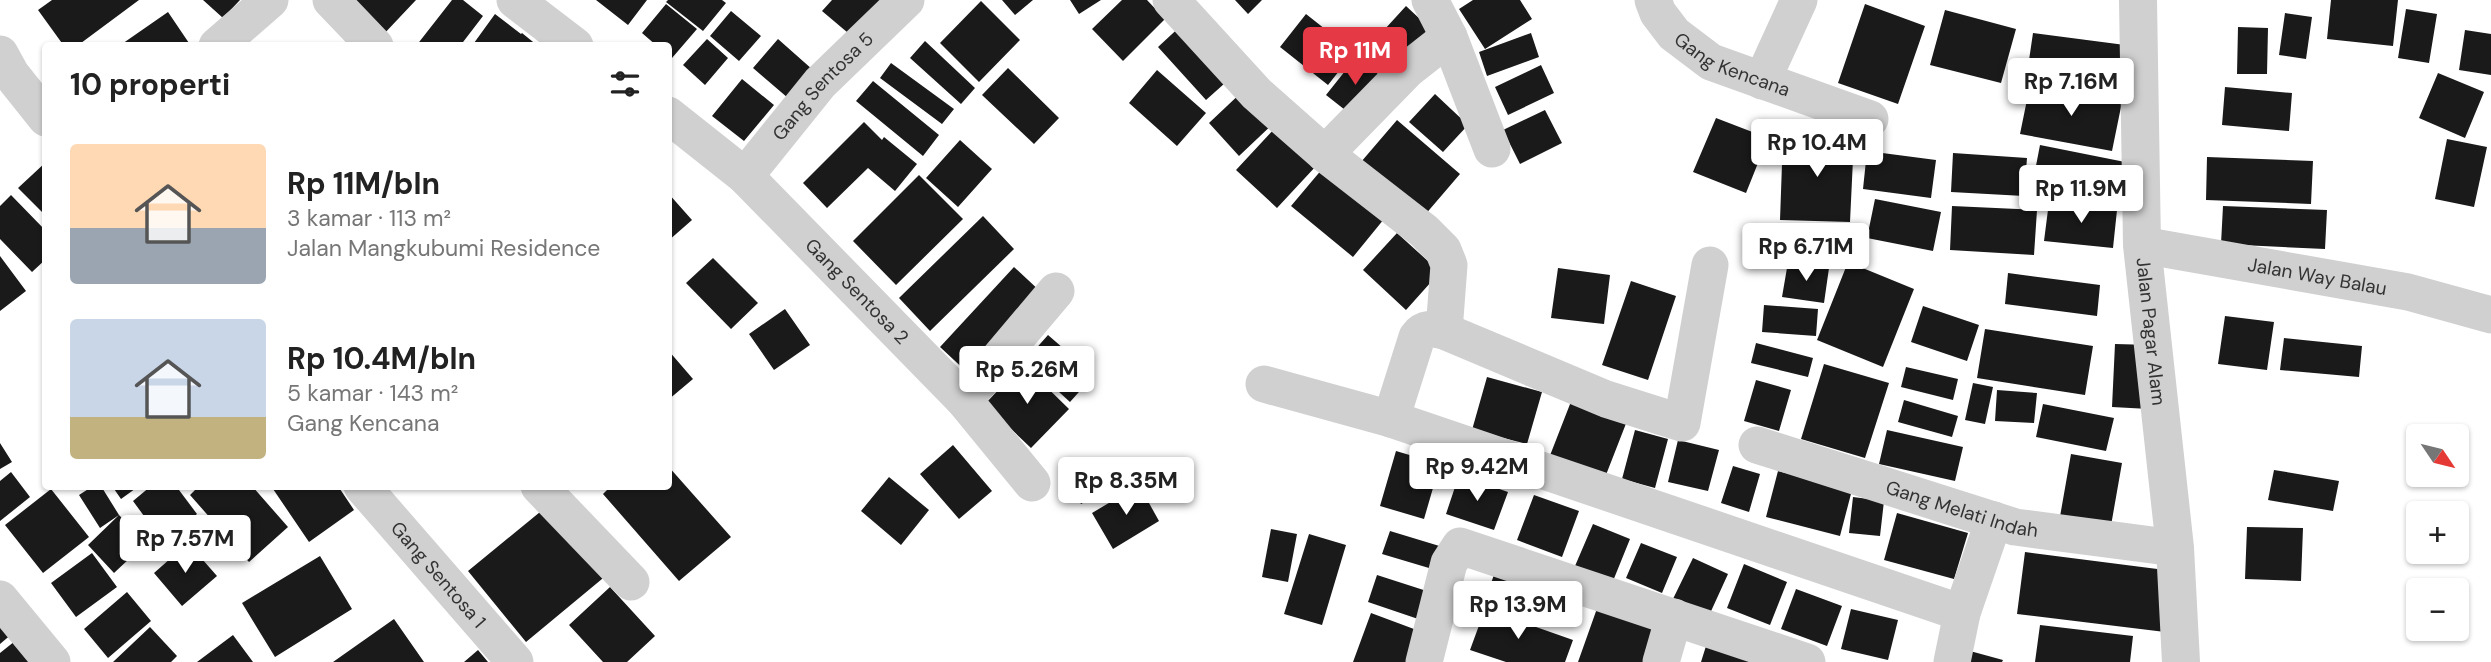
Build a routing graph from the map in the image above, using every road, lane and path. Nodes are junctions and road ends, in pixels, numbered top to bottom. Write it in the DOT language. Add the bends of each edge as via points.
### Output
graph roads {
  1 [pos="270,0"];
  2 [pos="331,0"];
  3 [pos="515,0"];
  4 [pos="906,0"];
  5 [pos="1171,0"];
  6 [pos="1430,0"];
  7 [pos="1653,0"];
  8 [pos="1799,0"];
  9 [pos="2138,0"];
  10 [pos="1449,37"];
  11 [pos="222,42"];
  12 [pos="371,42"];
  13 [pos="570,42"];
  14 [pos="4,70"];
  15 [pos="1762,81"];
  16 [pos="42,113"];
  17 [pos="672,118"];
  18 [pos="1870,119"];
  19 [pos="1492,149"];
  20 [pos="1325,154"];
  21 [pos="745,176"];
  22 [pos="2142,245"];
  23 [pos="1710,265"];
  24 [pos="1056,291"];
  25 [pos="2491,315"];
  26 [pos="1444,331"];
  27 [pos="1264,384"];
  28 [pos="964,400"];
  29 [pos="1391,419"];
  30 [pos="1756,445"];
  31 [pos="1032,483"];
  32 [pos="365,490"];
  33 [pos="543,490"];
  34 [pos="1994,520"];
  35 [pos="2175,548"];
  36 [pos="631,582"];
  37 [pos="0,599"];
  38 [pos="1962,613"];
  39 [pos="1674,617"];
  40 [pos="52,662"];
  41 [pos="515,662"];
  42 [pos="1424,662"];
  43 [pos="1661,662"];
  44 [pos="1807,662"];
  45 [pos="1952,662"];
  46 [pos="2181,662"];
  1 -- 11 [label="street"];
  2 -- 12 [label="street"];
  3 -- 13 [label="street"];
  4 -- 21 [label="street, Gang Sentosa 5" via="820,83"];
  5 -- 20 [label="street" via="1257,94"];
  6 -- 10 [label="street"];
  7 -- 15 [label="street, Gang Kencana" via="1674,34 1711,62"];
  8 -- 15 [label="street"];
  9 -- 22 [label="street, Jalan Pagar Alam"];
  10 -- 19 [label="street"];
  10 -- 20 [label="street" via="1407,70"];
  14 -- 16 [label="street"];
  15 -- 18 [label="street, Gang Kencana"];
  17 -- 21 [label="street, Gang Sentosa 2"];
  20 -- 26 [label="street" via="1443,250 1448,265"];
  21 -- 28 [label="street, Gang Sentosa 2"];
  22 -- 25 [label="street, Jalan Way Balau" via="2407,292"];
  22 -- 35 [label="street, Jalan Pagar Alam"];
  23 -- 26 [label="street" via="1682,422 1605,399"];
  24 -- 28 [label="street"];
  26 -- 29 [label="street" via="1423,331 1417,337"];
  27 -- 29 [label="street"];
  28 -- 31 [label="street, Gang Sentosa 2"];
  29 -- 38 [label="street"];
  30 -- 34 [label="street, Gang Melati Indah"];
  32 -- 41 [label="street, Gang Sentosa 1"];
  33 -- 36 [label="street"];
  34 -- 35 [label="street, Gang Melati Indah" via="2015,527"];
  34 -- 38 [label="street"];
  35 -- 46 [label="street, Jalan Pagar Alam"];
  37 -- 40 [label="street"];
  38 -- 45 [label="street"];
  39 -- 42 [label="street" via="1460,546 1449,562"];
  39 -- 43 [label="street"];
  39 -- 44 [label="street"];
}
